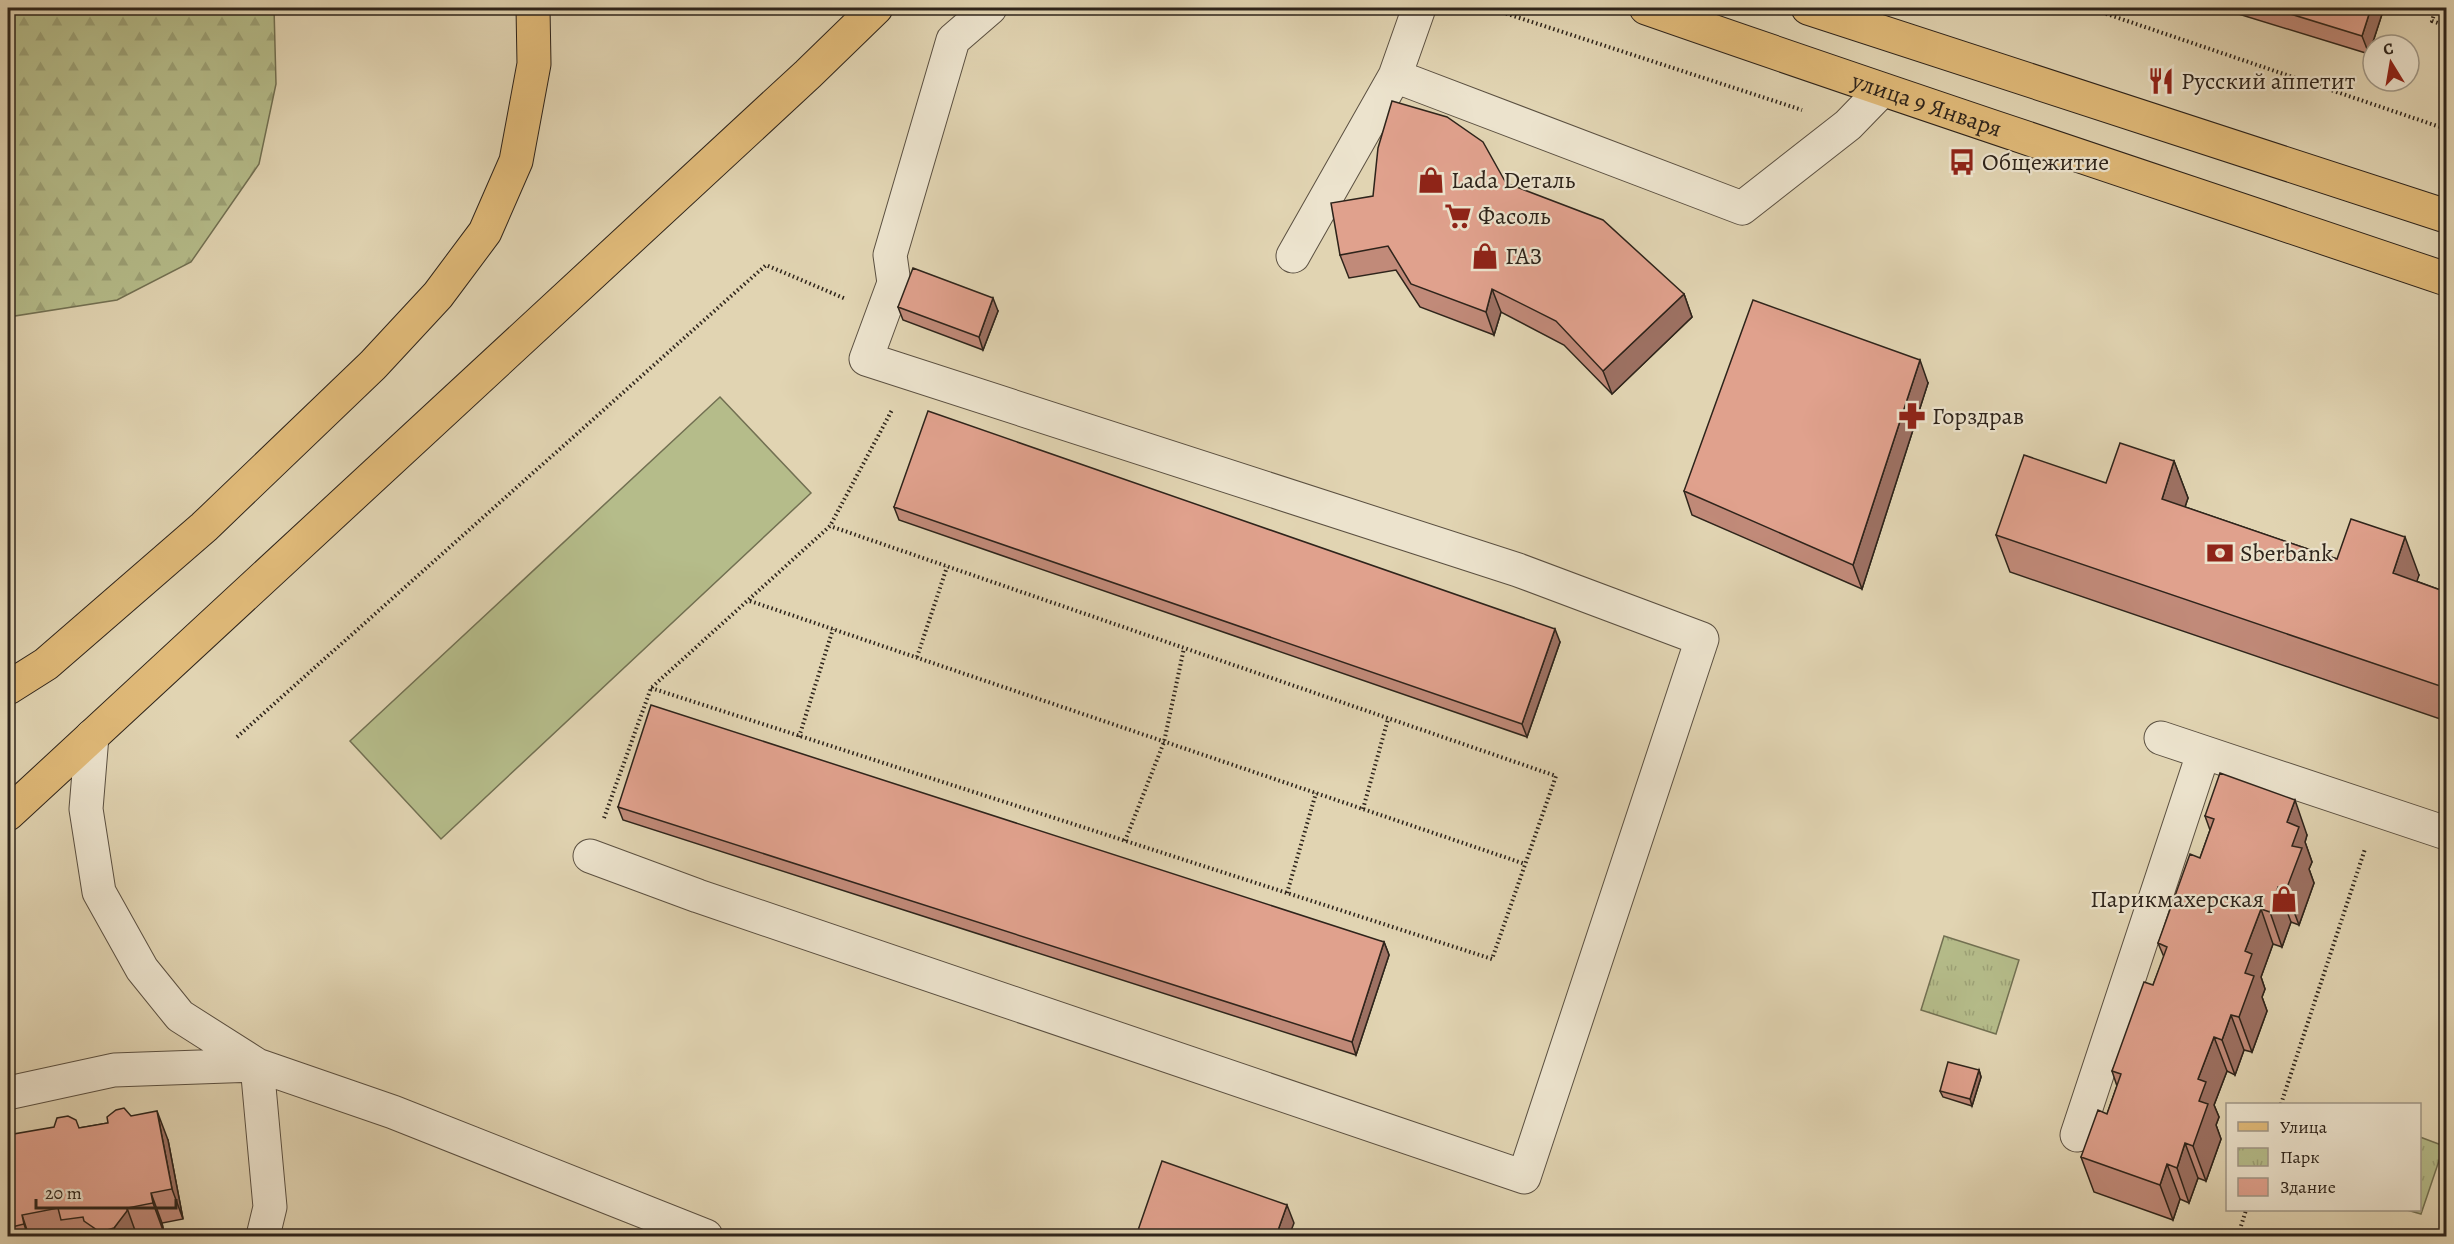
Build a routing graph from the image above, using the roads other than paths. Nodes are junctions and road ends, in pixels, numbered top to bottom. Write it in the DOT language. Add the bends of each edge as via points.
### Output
graph roads {
  1 [pos="533,8"];
  2 [pos="876,8"];
  3 [pos="990,8"];
  4 [pos="1419,8"];
  5 [pos="1646,8"];
  6 [pos="1808,8"];
  7 [pos="1395,76"];
  8 [pos="1882,90"];
  9 [pos="2446,216"];
  10 [pos="1293,256"];
  11 [pos="2446,279"];
  12 [pos="8,688"];
  13 [pos="92,736"];
  14 [pos="2161,738"];
  15 [pos="2203,754"];
  16 [pos="8,814"];
  17 [pos="2446,833"];
  18 [pos="590,856"];
  19 [pos="257,1065"];
  20 [pos="8,1093"];
  21 [pos="2077,1134"];
  22 [pos="263,1236"];
  23 [pos="706,1236"];
  1 -- 12 [label="main road" via="534,64 516,161 485,232 438,295 373,365 204,527 46,664"];
  2 -- 13 [label="main road"];
  3 -- 18 [label="lane" via="953,40 890,255 894,283 866,359 1518,570 1702,639 1524,1177"];
  4 -- 7 [label="lane"];
  5 -- 8 [label="main road, улица 9 Января"];
  6 -- 9 [label="main road"];
  7 -- 8 [label="lane" via="1742,208 1848,125"];
  7 -- 10 [label="lane"];
  8 -- 11 [label="main road, улица 9 Января"];
  13 -- 16 [label="main road"];
  13 -- 19 [label="lane" via="86,809 99,892 142,969 180,1016"];
  14 -- 15 [label="lane"];
  15 -- 17 [label="lane"];
  15 -- 21 [label="lane"];
  19 -- 20 [label="lane" via="114,1070"];
  19 -- 22 [label="lane" via="270,1207"];
  19 -- 23 [label="lane" via="393,1112"];
}
